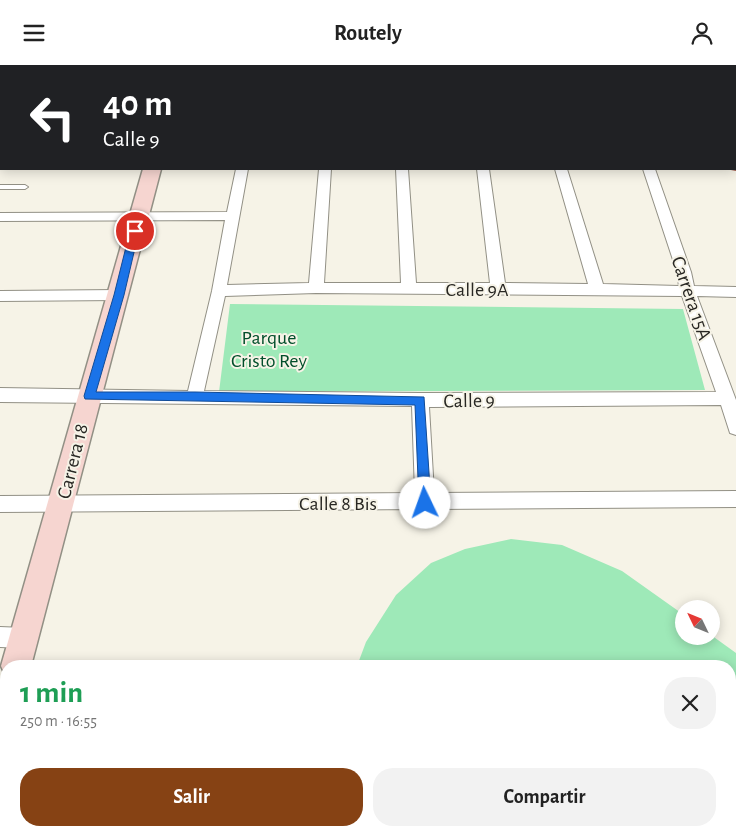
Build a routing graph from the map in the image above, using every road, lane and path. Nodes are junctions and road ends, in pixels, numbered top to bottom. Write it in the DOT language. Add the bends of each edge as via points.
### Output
graph roads {
  1 [pos="152,170"];
  2 [pos="242,170"];
  3 [pos="325,170"];
  4 [pos="402,170"];
  5 [pos="483,170"];
  6 [pos="561,170"];
  7 [pos="649,170"];
  8 [pos="0,187"];
  9 [pos="25,187"];
  10 [pos="139,215"];
  11 [pos="234,215"];
  12 [pos="0,217"];
  13 [pos="316,288"];
  14 [pos="409,289"];
  15 [pos="498,289"];
  16 [pos="597,289"];
  17 [pos="219,291"];
  18 [pos="688,292"];
  19 [pos="736,292"];
  20 [pos="0,295"];
  21 [pos="119,295"];
  22 [pos="0,395"];
  23 [pos="89,396"];
  24 [pos="195,396"];
  25 [pos="728,398"];
  26 [pos="420,400"];
  27 [pos="736,427"];
  28 [pos="736,499"];
  29 [pos="425,503"];
  30 [pos="0,504"];
  31 [pos="61,505"];
  32 [pos="0,637"];
  33 [pos="24,638"];
  34 [pos="18,660"];
  1 -- 10 [label="main road, Carrera 18"];
  2 -- 11 [label="street"];
  3 -- 13 [label="street"];
  4 -- 14 [label="street"];
  5 -- 15 [label="street"];
  6 -- 16 [label="street"];
  7 -- 18 [label="street, Carrera 15A"];
  8 -- 9 [label="lane"];
  10 -- 11 [label="street"];
  10 -- 12 [label="street"];
  10 -- 21 [label="main road, Carrera 18"];
  11 -- 17 [label="street"];
  13 -- 14 [label="street, Calle 9A"];
  13 -- 17 [label="street, Calle 9A"];
  14 -- 15 [label="street, Calle 9A"];
  15 -- 16 [label="street, Calle 9A"];
  16 -- 18 [label="street, Calle 9A"];
  17 -- 24 [label="street"];
  18 -- 19 [label="street, Calle 9A"];
  18 -- 25 [label="street, Carrera 15A"];
  20 -- 21 [label="street"];
  21 -- 23 [label="main road, Carrera 18"];
  22 -- 23 [label="street, Calle 9"];
  23 -- 24 [label="street, Calle 9"];
  23 -- 31 [label="main road, Carrera 18"];
  24 -- 26 [label="street, Calle 9"];
  25 -- 26 [label="street, Calle 9"];
  25 -- 27 [label="street, Carrera 15A"];
  26 -- 29 [label="street"];
  28 -- 29 [label="street, Calle 8 Bis"];
  29 -- 31 [label="street, Calle 8 Bis"];
  30 -- 31 [label="street, Calle 8 Bis"];
  31 -- 33 [label="main road, Carrera 18"];
  32 -- 33 [label="street"];
  33 -- 34 [label="main road, Carrera 18"];
}
